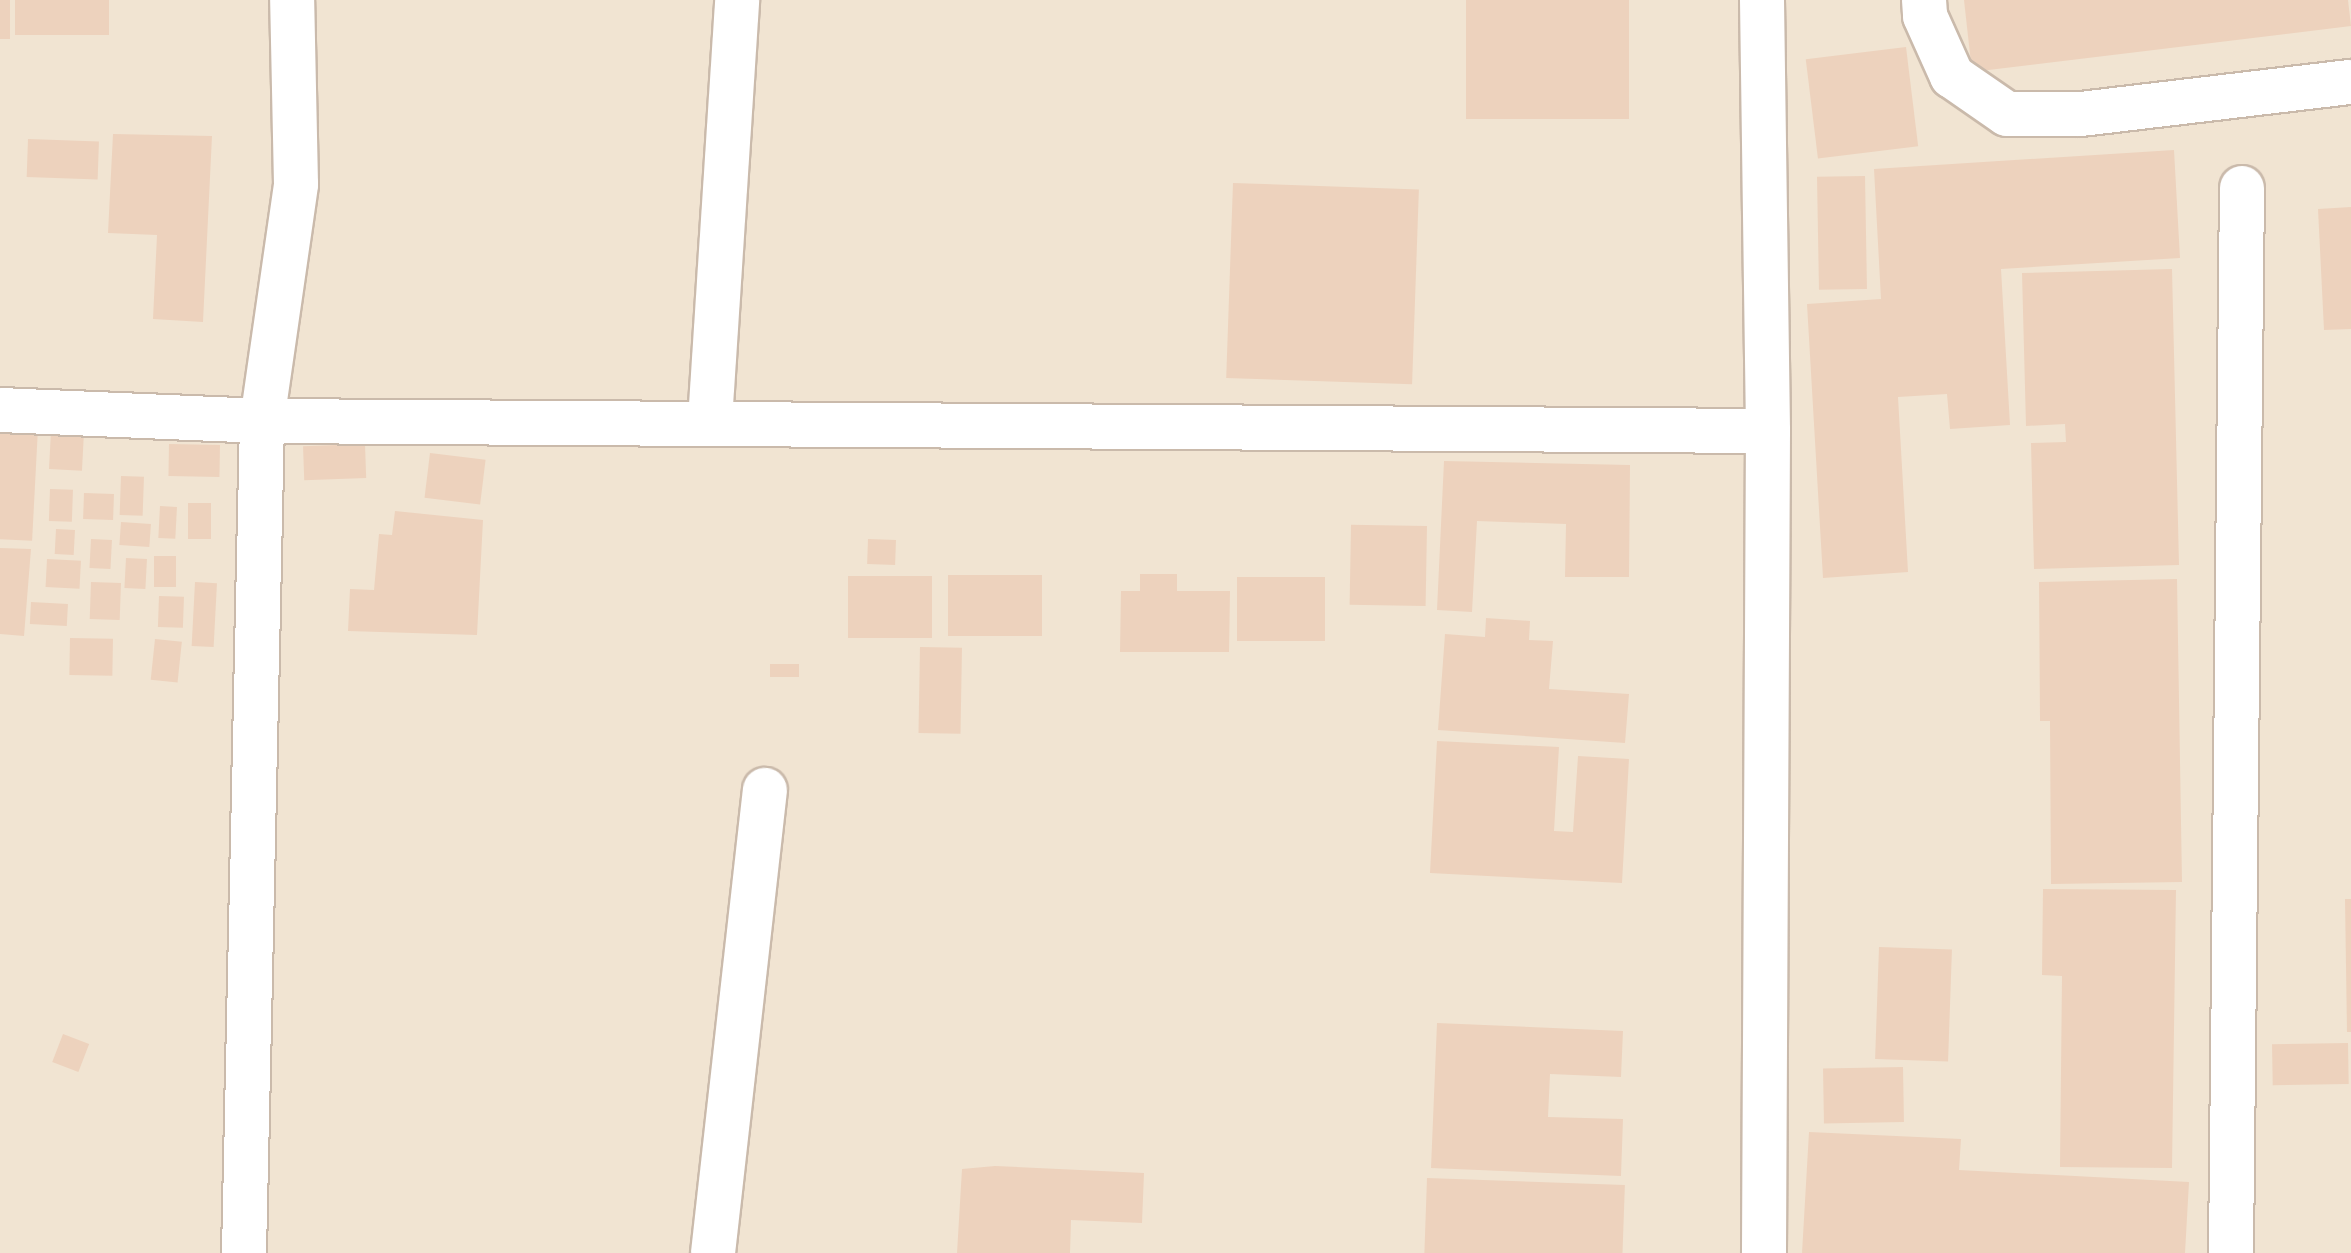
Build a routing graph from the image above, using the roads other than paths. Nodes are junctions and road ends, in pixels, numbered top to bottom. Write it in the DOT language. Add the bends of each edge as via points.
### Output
graph roads {
  1 [pos="292,0"];
  2 [pos="737,0"];
  3 [pos="1762,0"];
  4 [pos="1924,0"];
  5 [pos="2351,82"];
  6 [pos="2242,188"];
  7 [pos="0,410"];
  8 [pos="262,421"];
  9 [pos="710,421"];
  10 [pos="1768,431"];
  11 [pos="765,790"];
  12 [pos="244,1253"];
  13 [pos="713,1253"];
  14 [pos="1764,1253"];
  15 [pos="2231,1253"];
  1 -- 8 [label="street" via="296,184"];
  2 -- 9 [label="street"];
  3 -- 10 [label="street"];
  4 -- 5 [label="street" via="1925,16 1952,76 2007,114 2081,114"];
  6 -- 15 [label="street"];
  7 -- 8 [label="street"];
  8 -- 9 [label="street"];
  8 -- 12 [label="street"];
  9 -- 10 [label="street"];
  10 -- 14 [label="street"];
  11 -- 13 [label="street"];
}
